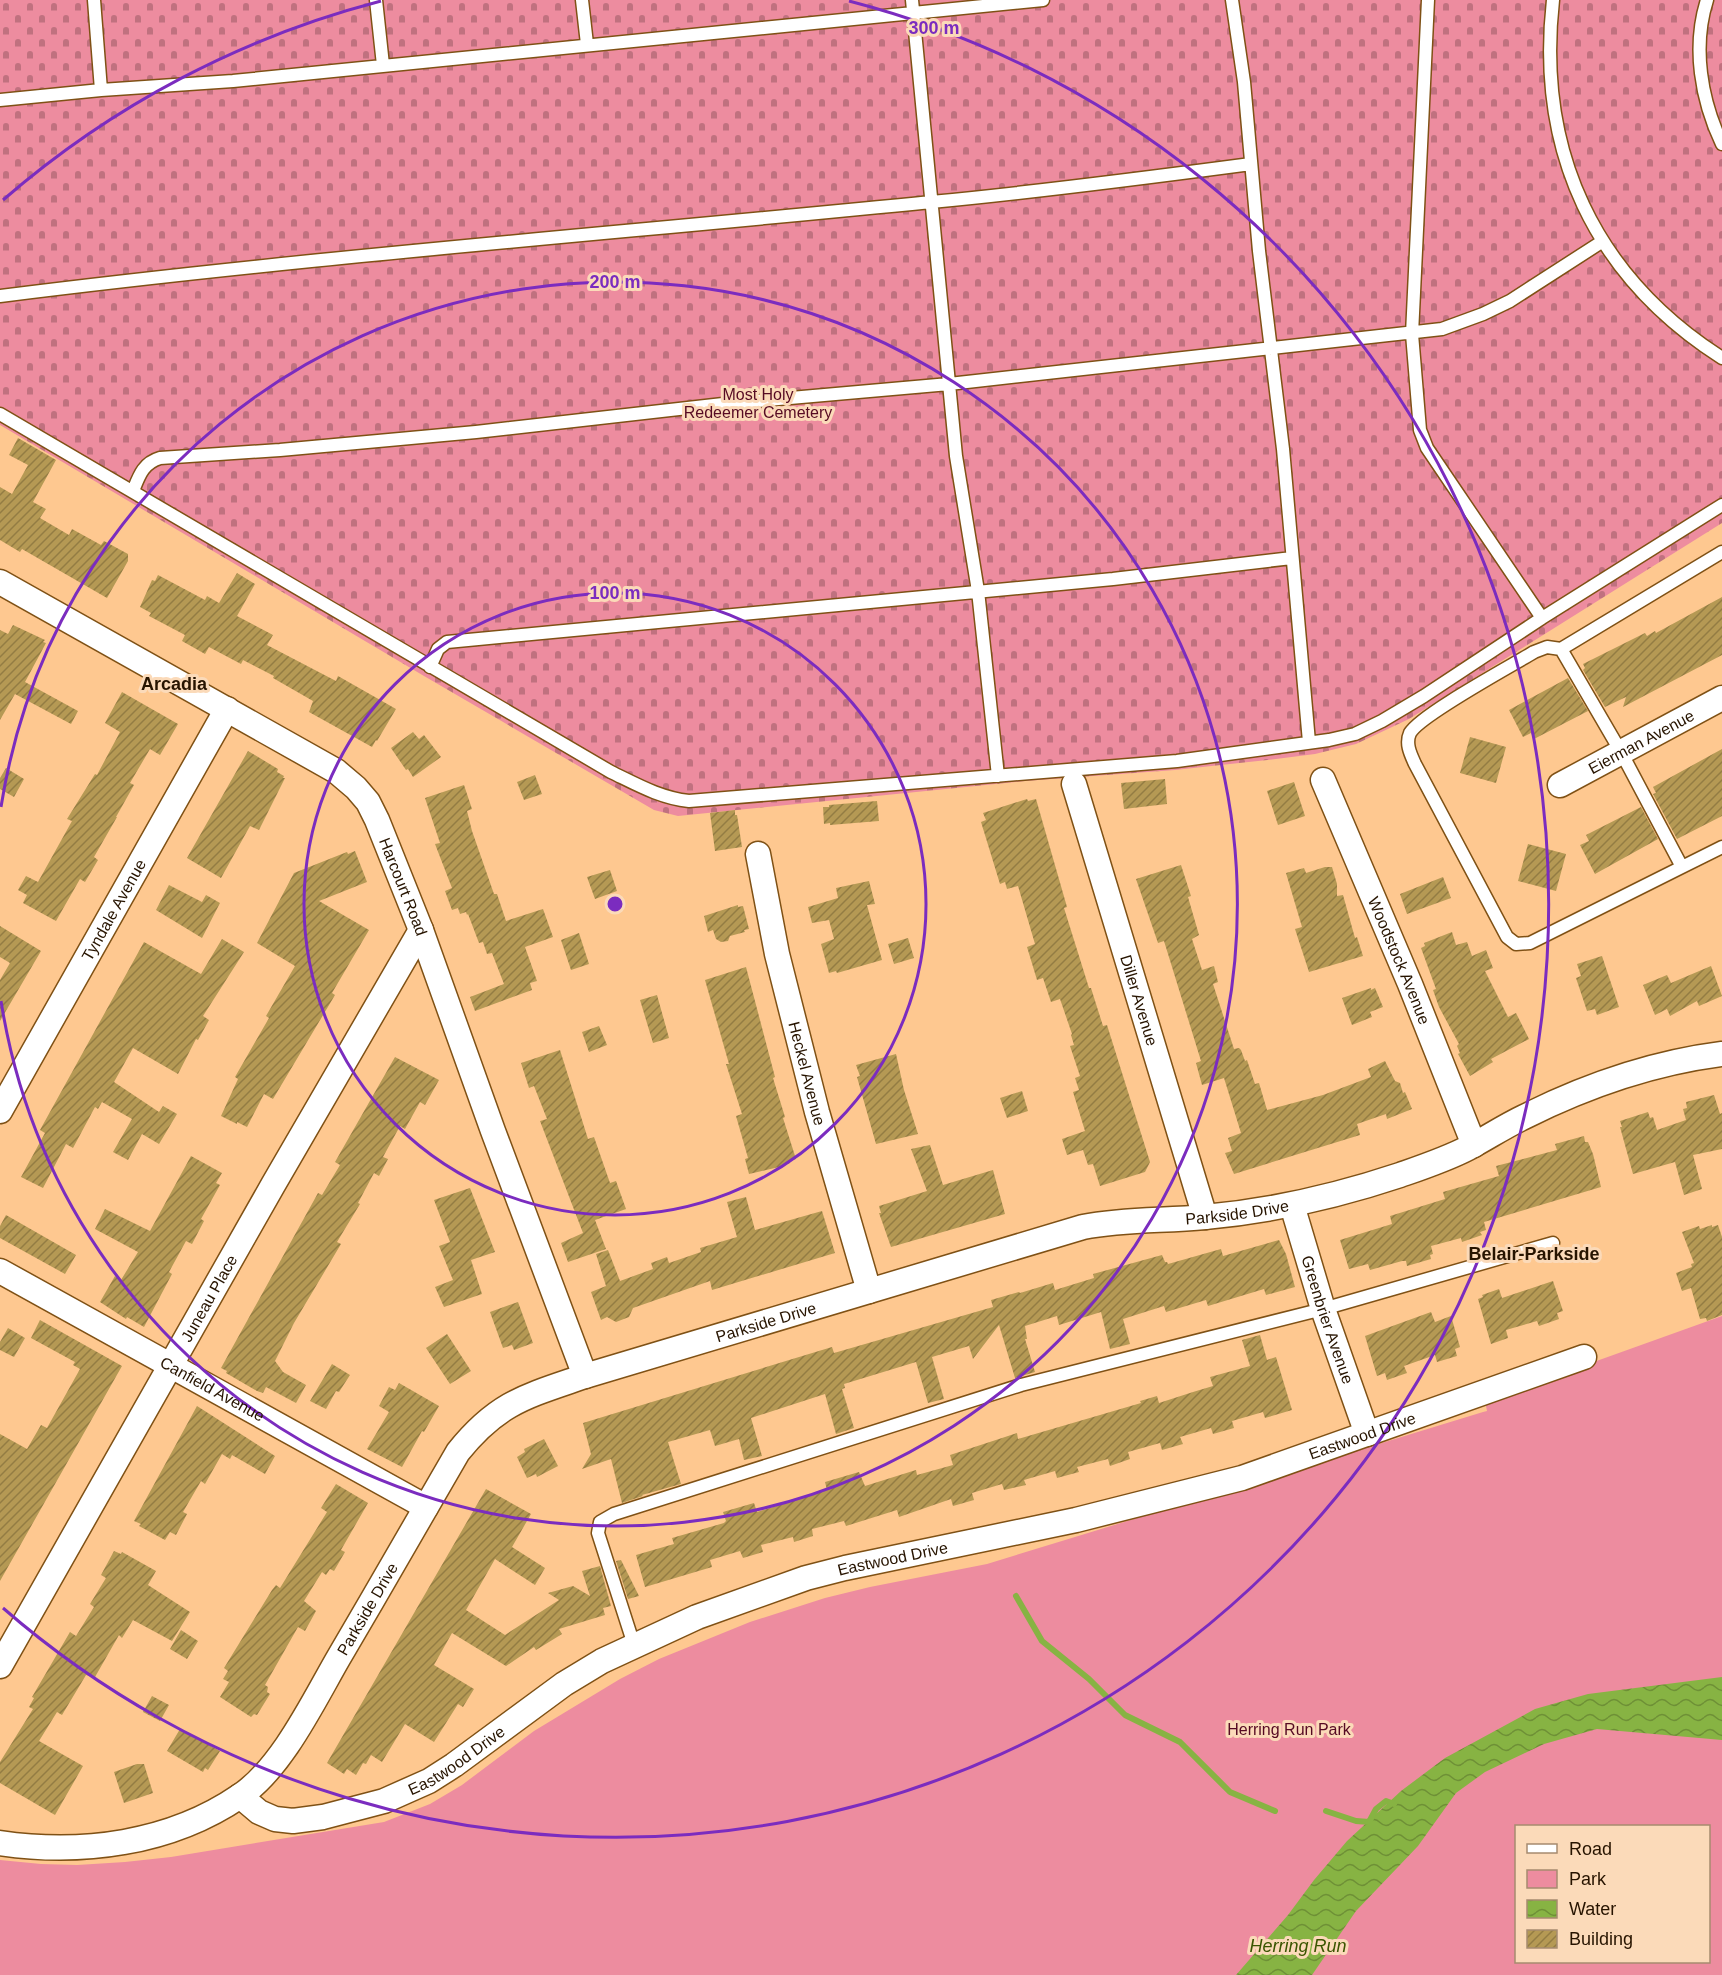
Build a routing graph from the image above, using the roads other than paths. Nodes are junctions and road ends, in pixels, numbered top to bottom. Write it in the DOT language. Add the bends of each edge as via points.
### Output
graph roads {
  1 [pos="94,0"];
  2 [pos="376,0"];
  3 [pos="582,0"];
  4 [pos="912,0"];
  5 [pos="1043,0"];
  6 [pos="1232,0"];
  7 [pos="1428,0"];
  8 [pos="1553,0"];
  9 [pos="1707,0"];
  10 [pos="912,14"];
  11 [pos="587,44"];
  12 [pos="383,65"];
  13 [pos="101,90"];
  14 [pos="0,100"];
  15 [pos="1722,144"];
  16 [pos="1251,164"];
  17 [pos="931,202"];
  18 [pos="1603,241"];
  19 [pos="0,296"];
  20 [pos="1412,334"];
  21 [pos="1272,347"];
  22 [pos="1722,358"];
  23 [pos="949,384"];
  24 [pos="0,414"];
  25 [pos="133,491"];
  26 [pos="1722,505"];
  27 [pos="1722,552"];
  28 [pos="1293,558"];
  29 [pos="0,582"];
  30 [pos="978,591"];
  31 [pos="1542,618"];
  32 [pos="1561,649"];
  33 [pos="430,667"];
  34 [pos="1722,698"];
  35 [pos="227,709"];
  36 [pos="1309,742"];
  37 [pos="1621,752"];
  38 [pos="998,776"];
  39 [pos="1323,780"];
  40 [pos="1074,784"];
  41 [pos="1560,785"];
  42 [pos="1722,847"];
  43 [pos="758,854"];
  44 [pos="1682,867"];
  45 [pos="421,930"];
  46 [pos="1722,1054"];
  47 [pos="0,1111"];
  48 [pos="1474,1144"];
  49 [pos="1292,1205"];
  50 [pos="1205,1217"];
  51 [pos="1553,1243"];
  52 [pos="0,1271"];
  53 [pos="869,1291"];
  54 [pos="1323,1309"];
  55 [pos="1584,1357"];
  56 [pos="170,1365"];
  57 [pos="585,1376"];
  58 [pos="1367,1434"];
  59 [pos="426,1507"];
  60 [pos="634,1645"];
  61 [pos="0,1666"];
  62 [pos="240,1796"];
  63 [pos="0,1843"];
  1 -- 13 [label="lane"];
  2 -- 12 [label="lane"];
  3 -- 11 [label="lane"];
  4 -- 10 [label="lane"];
  5 -- 10 [label="lane"];
  6 -- 16 [label="lane"];
  7 -- 20 [label="lane"];
  8 -- 18 [label="lane" via="1551,98 1560,145 1579,196"];
  9 -- 15 [label="lane" via="1700,32 1701,70 1707,107"];
  10 -- 11 [label="lane"];
  10 -- 17 [label="lane"];
  11 -- 12 [label="lane"];
  12 -- 13 [label="lane"];
  13 -- 14 [label="lane"];
  16 -- 17 [label="lane"];
  16 -- 21 [label="lane"];
  17 -- 19 [label="lane"];
  17 -- 23 [label="lane"];
  18 -- 20 [label="lane" via="1498,307 1442,329"];
  18 -- 22 [label="lane" via="1655,306"];
  20 -- 21 [label="lane"];
  20 -- 31 [label="lane" via="1420,430 1427,448"];
  21 -- 23 [label="lane"];
  21 -- 28 [label="lane"];
  23 -- 25 [label="lane" via="476,432 160,458 150,461"];
  23 -- 30 [label="lane" via="956,456"];
  24 -- 25 [label="lane"];
  25 -- 33 [label="lane"];
  26 -- 31 [label="lane"];
  27 -- 32 [label="lane"];
  28 -- 30 [label="lane"];
  28 -- 36 [label="lane"];
  29 -- 35 [label="street, Harcourt Road"];
  30 -- 33 [label="lane" via="447,642 438,649"];
  30 -- 38 [label="lane"];
  31 -- 36 [label="lane" via="1382,721 1354,734"];
  32 -- 37 [label="lane"];
  32 -- 44 [label="lane" via="1547,647 1534,652 1430,714 1411,732 1408,741 1415,764 1508,937 1516,944 1530,943"];
  33 -- 38 [label="lane" via="611,772 674,800"];
  34 -- 37 [label="street, Eierman Avenue"];
  35 -- 45 [label="street, Harcourt Road" via="336,771 356,788 377,820"];
  35 -- 47 [label="street, Tyndale Avenue"];
  36 -- 38 [label="lane" via="1177,761"];
  37 -- 41 [label="street, Eierman Avenue"];
  37 -- 44 [label="lane"];
  39 -- 48 [label="street, Woodstock Avenue"];
  40 -- 50 [label="street, Diller Avenue"];
  42 -- 44 [label="lane"];
  43 -- 53 [label="street, Heckel Avenue" via="777,954 817,1112"];
  45 -- 56 [label="street, Juneau Place"];
  45 -- 57 [label="street, Harcourt Road"];
  46 -- 48 [label="street, Parkside Drive" via="1646,1067 1615,1078 1522,1118"];
  48 -- 49 [label="street, Parkside Drive" via="1401,1175"];
  49 -- 50 [label="street, Parkside Drive"];
  49 -- 54 [label="street, Greenbrier Avenue"];
  50 -- 53 [label="street, Parkside Drive" via="1113,1221 1083,1227"];
  51 -- 54 [label="lane"];
  52 -- 56 [label="street, Canfield Avenue"];
  53 -- 57 [label="street, Parkside Drive"];
  54 -- 58 [label="street, Greenbrier Avenue"];
  54 -- 60 [label="lane" via="1021,1385 614,1514 600,1521 598,1533"];
  55 -- 58 [label="street, Eastwood Drive"];
  56 -- 59 [label="street, Canfield Avenue"];
  56 -- 61 [label="street, Juneau Place"];
  57 -- 59 [label="street, Parkside Drive" via="520,1398 494,1414 458,1452"];
  58 -- 60 [label="street, Eastwood Drive" via="1242,1478 1076,1520 806,1578 697,1617"];
  59 -- 62 [label="street, Parkside Drive" via="298,1727 264,1774"];
  60 -- 62 [label="street, Eastwood Drive" via="564,1684 429,1781 384,1801 293,1821 259,1812"];
  62 -- 63 [label="street, Parkside Drive" via="165,1833 137,1840 63,1847"];
}
